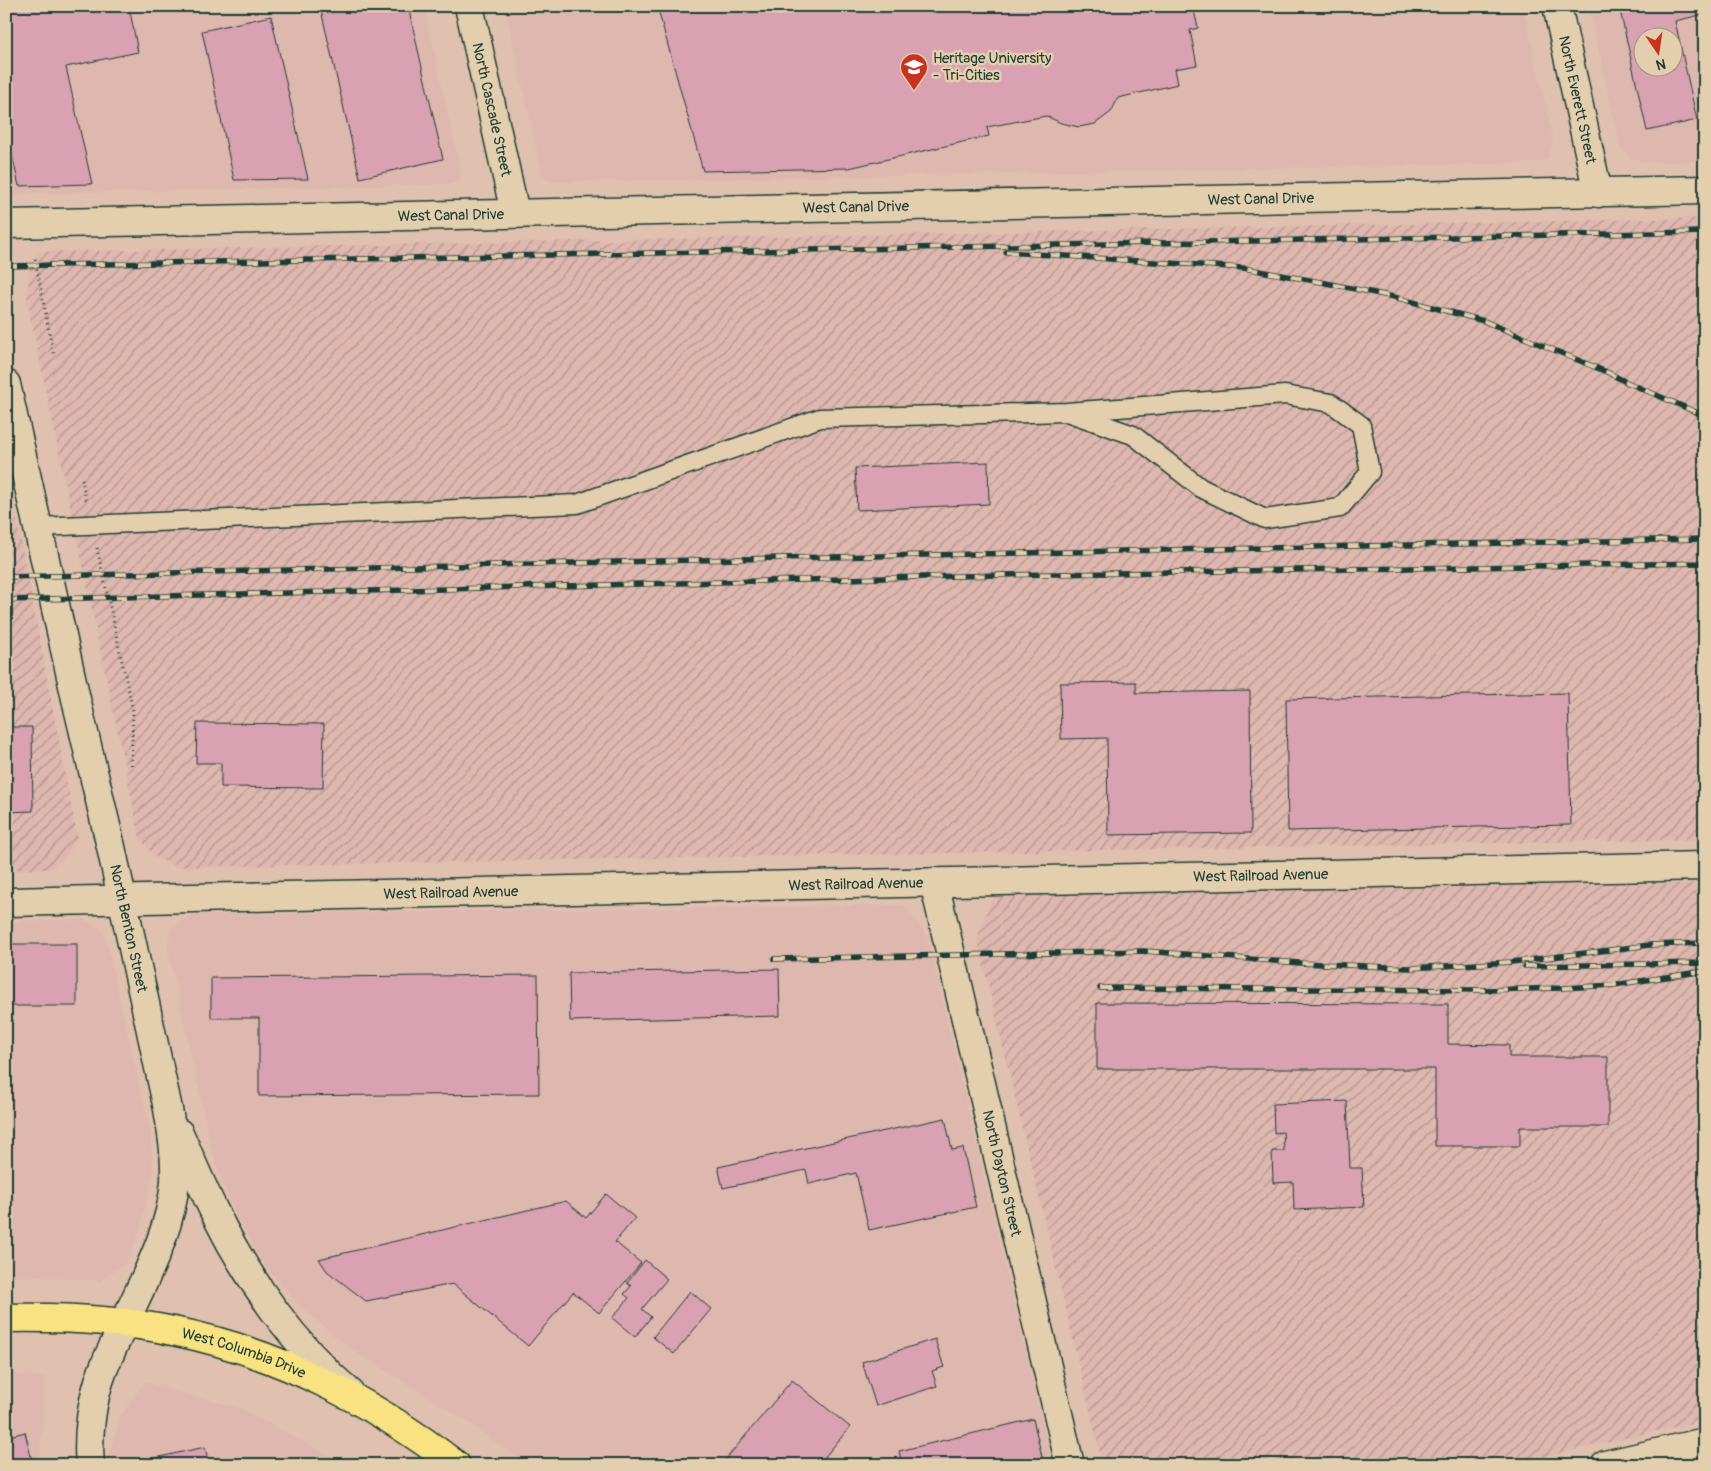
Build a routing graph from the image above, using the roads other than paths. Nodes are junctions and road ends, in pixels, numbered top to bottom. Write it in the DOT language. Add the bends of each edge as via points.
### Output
graph roads {
  1 [pos="469,6"];
  2 [pos="1557,6"];
  3 [pos="1705,190"];
  4 [pos="1598,193"];
  5 [pos="515,213"];
  6 [pos="6,224"];
  7 [pos="6,384"];
  8 [pos="1067,412"];
  9 [pos="38,527"];
  10 [pos="1705,866"];
  11 [pos="934,882"];
  12 [pos="122,899"];
  13 [pos="6,902"];
  14 [pos="168,1109"];
  15 [pos="6,1318"];
  16 [pos="124,1324"];
  17 [pos="360,1402"];
  18 [pos="1705,1442"];
  19 [pos="90,1465"];
  20 [pos="456,1465"];
  21 [pos="1070,1465"];
  22 [pos="1604,1465"];
  1 -- 5 [label="street, North Cascade Street"];
  2 -- 4 [label="street, North Everett Street"];
  3 -- 4 [label="street, West Canal Drive"];
  4 -- 5 [label="street, West Canal Drive"];
  5 -- 6 [label="street, West Canal Drive"];
  7 -- 9 [label="street, North Benton Street"];
  8 -- 8 [label="lane" via="1133,435 1201,488 1265,519 1340,508 1370,472 1361,425 1331,403 1285,395"];
  8 -- 9 [label="lane" via="820,418 577,504"];
  9 -- 12 [label="street, North Benton Street"];
  10 -- 11 [label="street, West Railroad Avenue"];
  11 -- 12 [label="street, West Railroad Avenue"];
  11 -- 21 [label="street, North Dayton Street"];
  12 -- 13 [label="street, West Railroad Avenue"];
  12 -- 14 [label="street, North Benton Street"];
  14 -- 16 [label="street, North Benton Street" via="175,1162 172,1201 161,1241"];
  14 -- 17 [label="street" via="215,1213 254,1281 330,1376"];
  15 -- 16 [label="main road, West Columbia Drive"];
  16 -- 17 [label="main road, West Columbia Drive" via="173,1331 256,1355 310,1376"];
  16 -- 19 [label="street, North Benton Street" via="96,1393"];
  17 -- 20 [label="main road, West Columbia Drive" via="412,1433"];
  18 -- 22 [label="street"];
}
